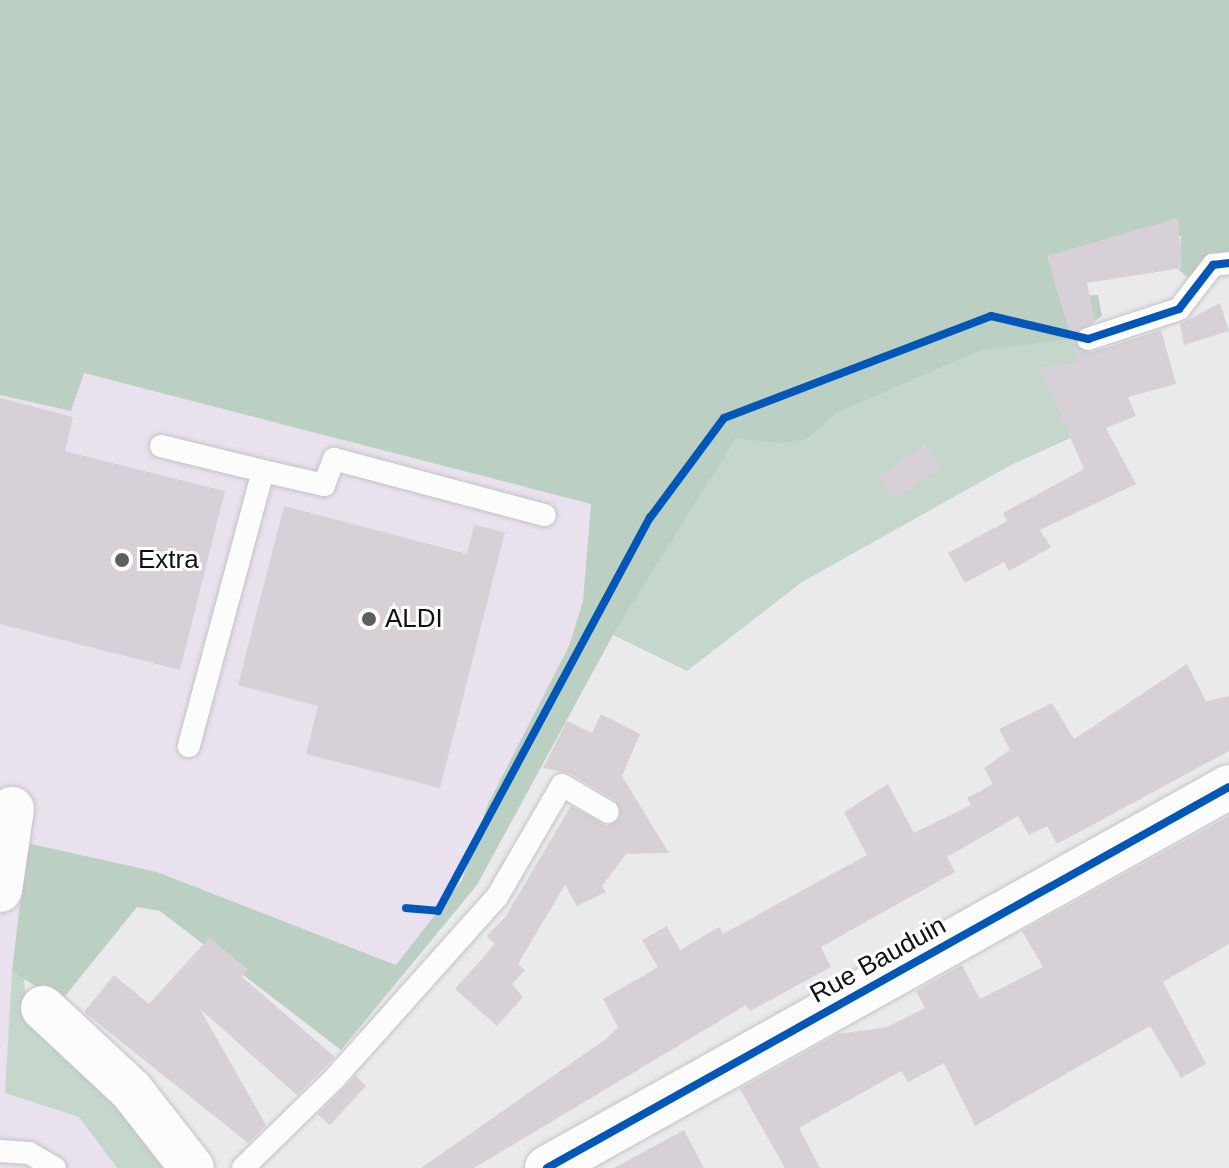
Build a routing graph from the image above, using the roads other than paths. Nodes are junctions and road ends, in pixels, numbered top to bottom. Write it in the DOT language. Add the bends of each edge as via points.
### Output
graph roads {
  1 [pos="1229,263"];
  2 [pos="1088,339"];
  3 [pos="161,446"];
  4 [pos="263,471"];
  5 [pos="545,515"];
  6 [pos="189,746"];
  7 [pos="1229,787"];
  8 [pos="12,809"];
  9 [pos="608,812"];
  10 [pos="0,890"];
  11 [pos="43,1008"];
  12 [pos="0,1151"];
  13 [pos="55,1168"];
  14 [pos="192,1168"];
  15 [pos="243,1168"];
  16 [pos="547,1168"];
  1 -- 2 [label="lane" via="1213,265 1179,309"];
  3 -- 4 [label="lane"];
  4 -- 5 [label="lane" via="324,485 334,459"];
  4 -- 6 [label="lane"];
  7 -- 16 [label="street, Rue Bauduin"];
  8 -- 10 [label="street"];
  9 -- 15 [label="lane" via="562,785 497,897 335,1078"];
  11 -- 14 [label="street" via="131,1090"];
  12 -- 13 [label="lane" via="29,1153"];
}
